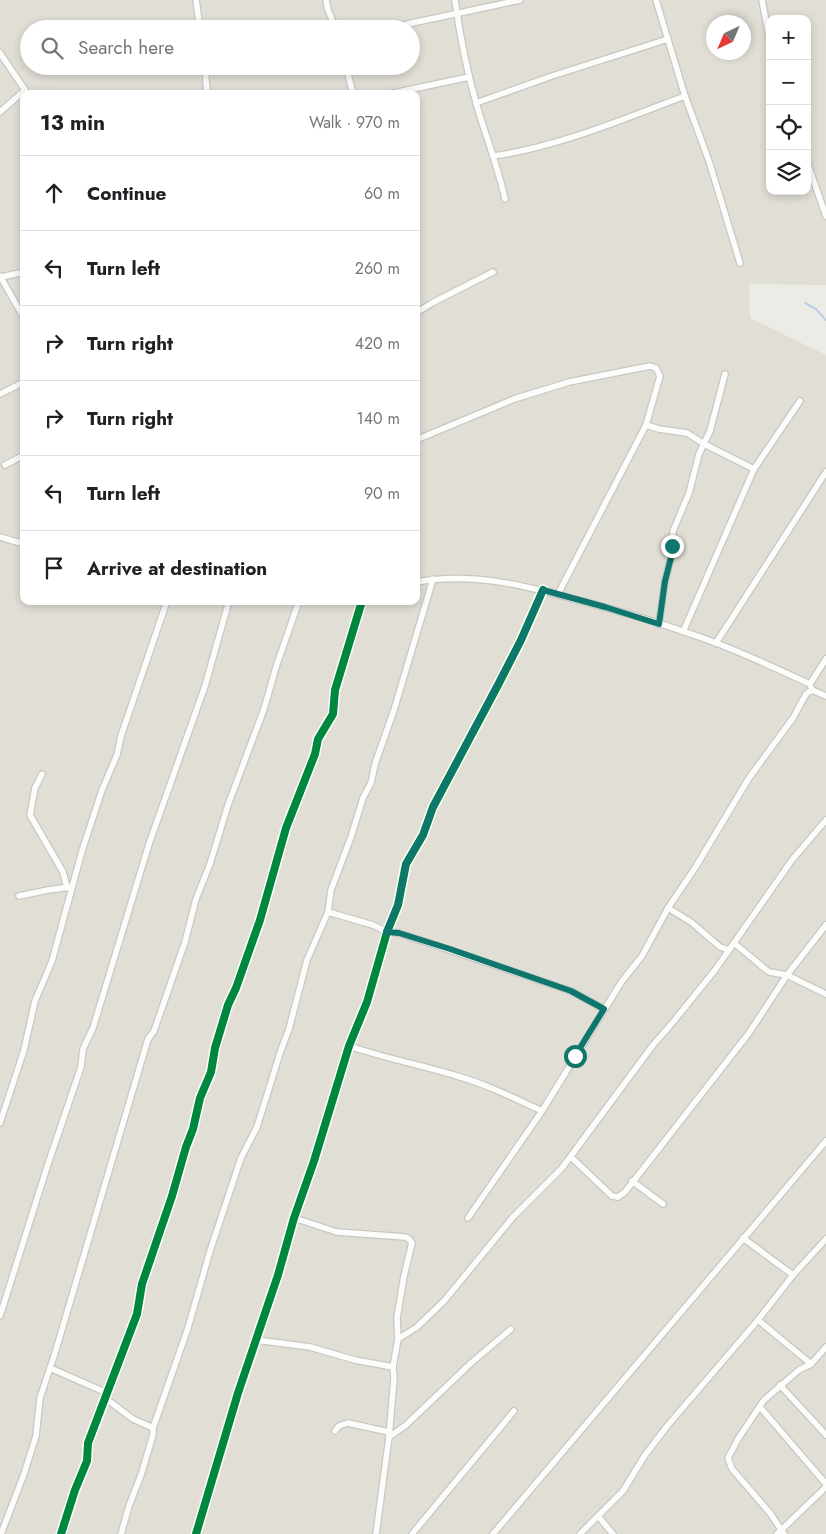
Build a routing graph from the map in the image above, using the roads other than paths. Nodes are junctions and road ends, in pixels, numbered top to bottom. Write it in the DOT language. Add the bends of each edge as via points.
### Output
graph roads {
  1 [pos="196,0"];
  2 [pos="326,0"];
  3 [pos="455,0"];
  4 [pos="520,0"];
  5 [pos="656,0"];
  6 [pos="762,0"];
  7 [pos="457,14"];
  8 [pos="199,20"];
  9 [pos="332,20"];
  10 [pos="766,21"];
  11 [pos="420,22"];
  12 [pos="668,38"];
  13 [pos="0,53"];
  14 [pos="206,75"];
  15 [pos="348,75"];
  16 [pos="469,77"];
  17 [pos="25,90"];
  18 [pos="207,90"];
  19 [pos="352,90"];
  20 [pos="408,90"];
  21 [pos="685,96"];
  22 [pos="20,97"];
  23 [pos="476,103"];
  24 [pos="0,112"];
  25 [pos="493,156"];
  26 [pos="811,173"];
  27 [pos="504,199"];
  28 [pos="826,216"];
  29 [pos="740,263"];
  30 [pos="493,272"];
  31 [pos="20,273"];
  32 [pos="0,277"];
  33 [pos="420,310"];
  34 [pos="20,311"];
  35 [pos="724,374"];
  36 [pos="20,384"];
  37 [pos="0,394"];
  38 [pos="800,401"];
  39 [pos="646,425"];
  40 [pos="420,438"];
  41 [pos="704,444"];
  42 [pos="20,457"];
  43 [pos="5,465"];
  44 [pos="754,468"];
  45 [pos="826,472"];
  46 [pos="0,537"];
  47 [pos="20,543"];
  48 [pos="433,579"];
  49 [pos="420,581"];
  50 [pos="543,590"];
  51 [pos="558,594"];
  52 [pos="166,605"];
  53 [pos="228,605"];
  54 [pos="298,605"];
  55 [pos="361,605"];
  56 [pos="659,624"];
  57 [pos="683,632"];
  58 [pos="716,643"];
  59 [pos="826,659"];
  60 [pos="811,687"];
  61 [pos="826,696"];
  62 [pos="42,774"];
  63 [pos="826,820"];
  64 [pos="70,888"];
  65 [pos="19,896"];
  66 [pos="668,908"];
  67 [pos="328,912"];
  68 [pos="826,926"];
  69 [pos="386,932"];
  70 [pos="734,943"];
  71 [pos="729,950"];
  72 [pos="786,975"];
  73 [pos="826,994"];
  74 [pos="604,1009"];
  75 [pos="349,1046"];
  76 [pos="542,1111"];
  77 [pos="0,1122"];
  78 [pos="826,1141"];
  79 [pos="571,1157"];
  80 [pos="632,1181"];
  81 [pos="663,1204"];
  82 [pos="294,1218"];
  83 [pos="468,1218"];
  84 [pos="743,1238"];
  85 [pos="826,1239"];
  86 [pos="793,1275"];
  87 [pos="0,1316"];
  88 [pos="758,1320"];
  89 [pos="511,1329"];
  90 [pos="398,1339"];
  91 [pos="256,1340"];
  92 [pos="826,1347"];
  93 [pos="812,1364"];
  94 [pos="393,1367"];
  95 [pos="50,1368"];
  96 [pos="780,1385"];
  97 [pos="106,1396"];
  98 [pos="760,1407"];
  99 [pos="514,1411"];
  100 [pos="153,1428"];
  101 [pos="335,1431"];
  102 [pos="389,1434"];
  103 [pos="826,1435"];
  104 [pos="826,1485"];
  105 [pos="598,1516"];
  106 [pos="781,1533"];
  107 [pos="1,1534"];
  108 [pos="61,1534"];
  109 [pos="121,1534"];
  110 [pos="196,1534"];
  111 [pos="376,1534"];
  112 [pos="412,1534"];
  113 [pos="493,1534"];
  114 [pos="580,1534"];
  115 [pos="613,1534"];
  1 -- 8 [label="street"];
  2 -- 9 [label="street"];
  3 -- 7 [label="street"];
  4 -- 7 [label="street"];
  5 -- 12 [label="street"];
  6 -- 10 [label="street"];
  7 -- 11 [label="street"];
  7 -- 16 [label="street"];
  12 -- 21 [label="street"];
  12 -- 23 [label="street"];
  13 -- 17 [label="street"];
  14 -- 18 [label="street"];
  15 -- 19 [label="street"];
  16 -- 20 [label="street"];
  16 -- 23 [label="street"];
  21 -- 25 [label="street" via="548,145"];
  21 -- 29 [label="street"];
  22 -- 24 [label="street"];
  23 -- 25 [label="street"];
  25 -- 27 [label="street"];
  26 -- 28 [label="street"];
  30 -- 33 [label="street"];
  31 -- 32 [label="street"];
  32 -- 34 [label="street"];
  35 -- 41 [label="street"];
  36 -- 37 [label="street"];
  38 -- 44 [label="street"];
  39 -- 40 [label="street" via="660,376 656,368 650,366 569,382 514,399"];
  39 -- 41 [label="street" via="687,434"];
  39 -- 51 [label="street"];
  41 -- 44 [label="street"];
  41 -- 56 [label="street" via="689,493 674,527"];
  42 -- 43 [label="street"];
  44 -- 57 [label="street"];
  45 -- 58 [label="street"];
  46 -- 47 [label="street"];
  48 -- 49 [label="street"];
  48 -- 50 [label="street" via="489,580"];
  48 -- 67 [label="street" via="371,783 331,890"];
  50 -- 51 [label="street"];
  50 -- 69 [label="street" via="521,640 406,864 398,904"];
  51 -- 56 [label="street"];
  52 -- 64 [label="street"];
  53 -- 87 [label="street" via="205,686 149,844"];
  54 -- 95 [label="street" via="196,899 185,942 154,1031 148,1039"];
  55 -- 97 [label="street" via="335,690 333,714 318,739 286,828 260,920 228,1004 194,1129 144,1277 137,1314"];
  56 -- 57 [label="street"];
  57 -- 58 [label="street"];
  58 -- 60 [label="street"];
  59 -- 60 [label="street"];
  60 -- 61 [label="street"];
  60 -- 66 [label="street"];
  62 -- 64 [label="street" via="35,788 30,815"];
  63 -- 70 [label="street" via="792,860"];
  64 -- 65 [label="street"];
  64 -- 77 [label="street" via="52,961 35,1001 24,1050"];
  66 -- 71 [label="street" via="720,947"];
  66 -- 74 [label="street" via="642,956"];
  67 -- 69 [label="street"];
  67 -- 100 [label="street" via="307,960 290,1029 258,1127 241,1158"];
  68 -- 72 [label="street"];
  69 -- 74 [label="street" via="399,933 563,988"];
  69 -- 75 [label="street" via="368,1002"];
  70 -- 71 [label="street"];
  70 -- 72 [label="street" via="769,972"];
  71 -- 79 [label="street" via="653,1045"];
  72 -- 73 [label="street"];
  72 -- 80 [label="street" via="749,1033"];
  74 -- 76 [label="street"];
  75 -- 76 [label="street" via="456,1075"];
  75 -- 82 [label="street"];
  76 -- 83 [label="street"];
  78 -- 84 [label="street"];
  79 -- 80 [label="street" via="615,1197 625,1192"];
  79 -- 90 [label="street" via="502,1229 444,1301 417,1327"];
  80 -- 81 [label="street"];
  82 -- 90 [label="street" via="337,1232 411,1240 412,1250 397,1318"];
  82 -- 91 [label="street"];
  84 -- 86 [label="street"];
  84 -- 113 [label="street"];
  85 -- 86 [label="street"];
  86 -- 88 [label="street"];
  88 -- 93 [label="street"];
  88 -- 105 [label="street" via="668,1425 623,1491"];
  89 -- 102 [label="street" via="406,1425"];
  90 -- 94 [label="street"];
  91 -- 94 [label="street" via="310,1348"];
  91 -- 110 [label="street"];
  92 -- 93 [label="street"];
  93 -- 96 [label="street"];
  94 -- 102 [label="street"];
  95 -- 97 [label="street"];
  95 -- 107 [label="street" via="40,1398 36,1436"];
  96 -- 98 [label="street"];
  96 -- 103 [label="street"];
  97 -- 100 [label="street" via="133,1419"];
  97 -- 108 [label="street" via="88,1443 85,1466"];
  98 -- 104 [label="street"];
  98 -- 106 [label="street" via="728,1458 732,1469 770,1513"];
  99 -- 112 [label="street"];
  100 -- 109 [label="street"];
  101 -- 102 [label="street" via="348,1423"];
  102 -- 111 [label="street"];
  104 -- 106 [label="street"];
  105 -- 114 [label="street"];
  105 -- 115 [label="street"];
}
